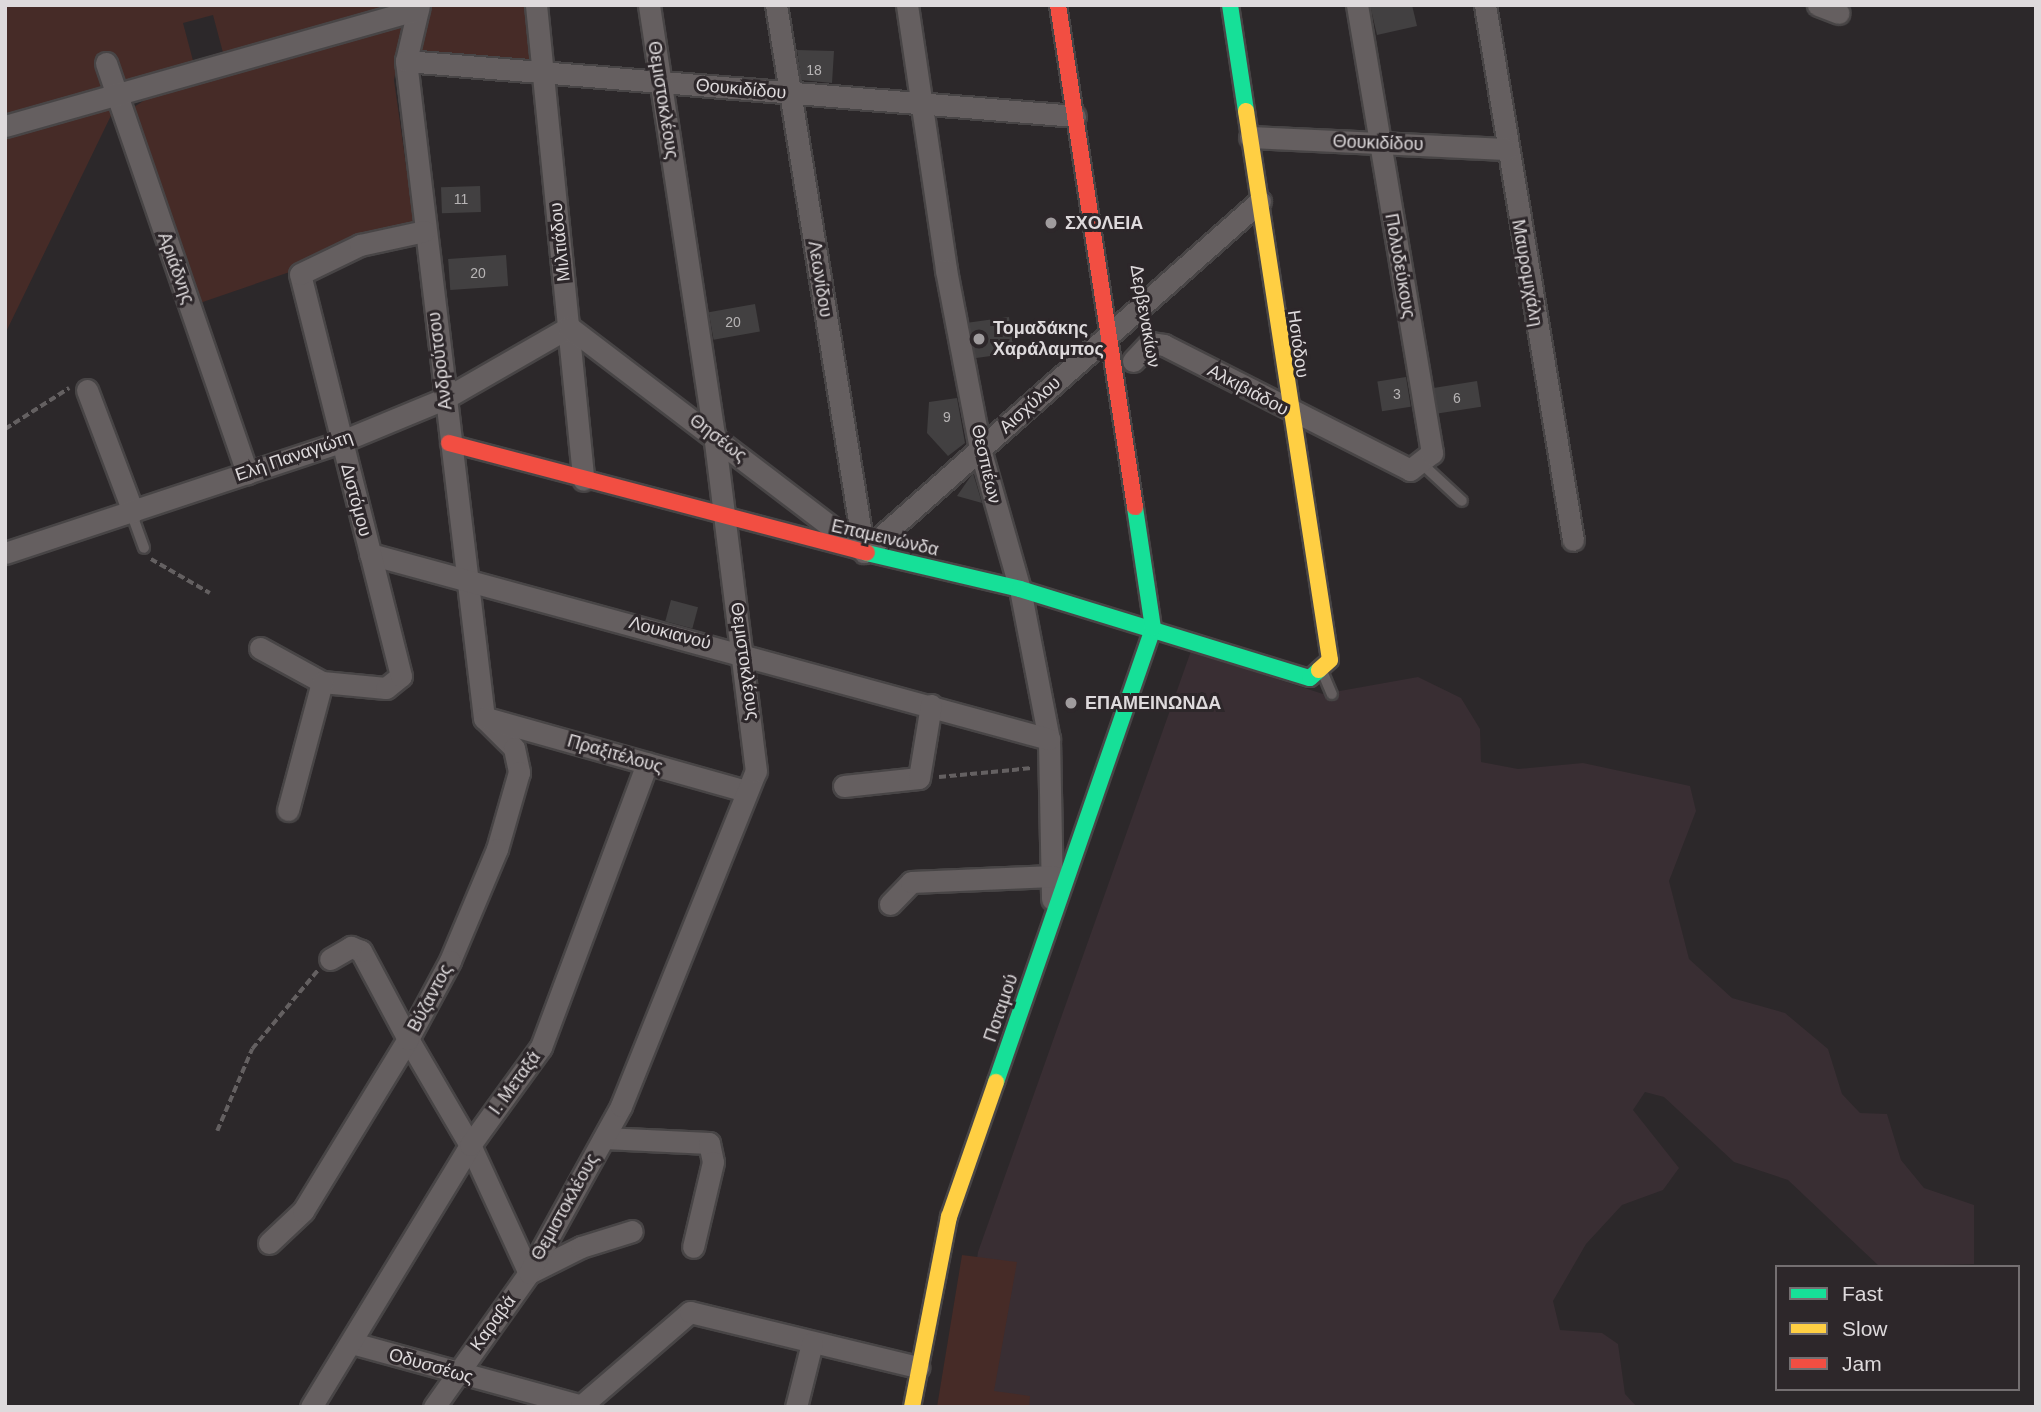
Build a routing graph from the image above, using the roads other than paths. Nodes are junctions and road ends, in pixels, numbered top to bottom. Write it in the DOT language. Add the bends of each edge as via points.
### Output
graph roads {
  1 [pos="536,5"];
  2 [pos="649,5"];
  3 [pos="776,5"];
  4 [pos="907,5"];
  5 [pos="1058,5"];
  6 [pos="1077,5"];
  7 [pos="1230,5"];
  8 [pos="1357,5"];
  9 [pos="1485,5"];
  10 [pos="1818,5"];
  11 [pos="419,7"];
  12 [pos="1839,13"];
  13 [pos="406,61"];
  14 [pos="106,63"];
  15 [pos="541,72"];
  16 [pos="661,82"];
  17 [pos="790,93"];
  18 [pos="116,99"];
  19 [pos="923,104"];
  20 [pos="1075,117"];
  21 [pos="5,126"];
  22 [pos="1250,137"];
  23 [pos="1379,143"];
  24 [pos="1506,149"];
  25 [pos="1260,201"];
  26 [pos="424,232"];
  27 [pos="1126,319"];
  28 [pos="569,327"];
  29 [pos="1108,335"];
  30 [pos="1134,368"];
  31 [pos="87,390"];
  32 [pos="444,399"];
  33 [pos="1288,411"];
  34 [pos="714,435"];
  35 [pos="340,442"];
  36 [pos="449,443"];
  37 [pos="981,449"];
  38 [pos="1420,462"];
  39 [pos="247,473"];
  40 [pos="583,480"];
  41 [pos="1462,501"];
  42 [pos="132,512"];
  43 [pos="724,520"];
  44 [pos="1573,540"];
  45 [pos="144,548"];
  46 [pos="864,552"];
  47 [pos="5,553"];
  48 [pos="370,554"];
  49 [pos="468,578"];
  50 [pos="1020,589"];
  51 [pos="1172,626"];
  52 [pos="1153,628"];
  53 [pos="260,648"];
  54 [pos="744,653"];
  55 [pos="1166,654"];
  56 [pos="1315,673"];
  57 [pos="322,682"];
  58 [pos="1332,694"];
  59 [pos="931,705"];
  60 [pos="484,718"];
  61 [pos="1049,739"];
  62 [pos="647,763"];
  63 [pos="844,786"];
  64 [pos="745,791"];
  65 [pos="288,810"];
  66 [pos="1053,876"];
  67 [pos="890,905"];
  68 [pos="1052,922"];
  69 [pos="330,959"];
  70 [pos="408,1039"];
  71 [pos="1021,1068"];
  72 [pos="604,1138"];
  73 [pos="470,1145"];
  74 [pos="632,1231"];
  75 [pos="269,1243"];
  76 [pos="693,1247"];
  77 [pos="529,1273"];
  78 [pos="352,1343"];
  79 [pos="812,1343"];
  80 [pos="918,1367"];
  81 [pos="456,1374"];
  82 [pos="519,1399"];
  83 [pos="584,1406"];
  84 [pos="311,1407"];
  85 [pos="433,1407"];
  86 [pos="796,1407"];
  87 [pos="912,1407"];
  88 [pos="931,1407"];
  1 -- 15 [label="street, Μιλτιάδου"];
  2 -- 16 [label="street, Θεμιστοκλέους"];
  3 -- 17 [label="street, Λεωνίδου"];
  4 -- 19 [label="street, Θεσπιέων"];
  5 -- 20 [label="street"];
  6 -- 27 [label="street, Δερβενακίων"];
  7 -- 22 [label="street, Ησιόδου"];
  8 -- 23 [label="street, Πολυδεύκους"];
  9 -- 24 [label="street, Μαυρομιχάλη"];
  10 -- 12 [label="street"];
  11 -- 13 [label="street, Ανδρούτσου"];
  11 -- 18 [label="street"];
  13 -- 15 [label="street, Θουκιδίδου"];
  13 -- 26 [label="street, Ανδρούτσου"];
  14 -- 18 [label="street, Αριάδνης"];
  15 -- 16 [label="street, Θουκιδίδου"];
  15 -- 28 [label="street, Μιλτιάδου"];
  16 -- 17 [label="street, Θουκιδίδου"];
  16 -- 34 [label="street, Θεμιστοκλέους"];
  17 -- 19 [label="street, Θουκιδίδου"];
  17 -- 46 [label="street, Λεωνίδου"];
  18 -- 21 [label="street"];
  18 -- 39 [label="street, Αριάδνης"];
  19 -- 20 [label="street, Θουκιδίδου"];
  19 -- 37 [label="street, Θεσπιέων"];
  20 -- 29 [label="street"];
  22 -- 23 [label="street, Θουκιδίδου"];
  22 -- 25 [label="street, Ησιόδου"];
  23 -- 24 [label="street, Θουκιδίδου"];
  23 -- 38 [label="street, Πολυδεύκους" via="1432,453"];
  24 -- 44 [label="street, Μαυρομιχάλη"];
  25 -- 27 [label="street, Αισχύλου"];
  25 -- 33 [label="street, Ησιόδου"];
  26 -- 32 [label="street, Ανδρούτσου"];
  26 -- 35 [label="street, Διστόμου" via="360,245 300,274"];
  27 -- 29 [label="street, Αισχύλου"];
  27 -- 30 [label="street, Δερβενακίων"];
  28 -- 32 [label="street, Ελή Παναγιώτη"];
  28 -- 34 [label="street, Θησέως"];
  28 -- 40 [label="street, Μιλτιάδου"];
  29 -- 37 [label="street, Αισχύλου"];
  29 -- 52 [label="street"];
  30 -- 33 [label="street, Αλκιβιάδου" via="1150,343 1164,345"];
  31 -- 42 [label="street"];
  32 -- 35 [label="street, Ελή Παναγιώτη"];
  32 -- 36 [label="street, Ανδρούτσου"];
  33 -- 38 [label="street, Αλκιβιάδου" via="1410,470"];
  33 -- 56 [label="street, Ησιόδου" via="1330,660"];
  34 -- 43 [label="street, Θεμιστοκλέους"];
  34 -- 46 [label="street, Θησέως"];
  35 -- 39 [label="street, Ελή Παναγιώτη"];
  35 -- 48 [label="street, Διστόμου"];
  36 -- 40 [label="street, Επαμεινώνδα"];
  36 -- 49 [label="street, Ανδρούτσου"];
  37 -- 46 [label="street, Αισχύλου"];
  37 -- 50 [label="street, Θεσπιέων"];
  38 -- 41 [label="lane"];
  39 -- 42 [label="street, Ελή Παναγιώτη"];
  40 -- 43 [label="street, Επαμεινώνδα"];
  42 -- 45 [label="lane"];
  42 -- 47 [label="street, Ελή Παναγιώτη"];
  43 -- 46 [label="street, Επαμεινώνδα"];
  43 -- 54 [label="street, Θεμιστοκλέους"];
  46 -- 50 [label="street, Επαμεινώνδα"];
  48 -- 49 [label="street, Λουκιανού"];
  48 -- 57 [label="street, Διστόμου" via="401,671 396,684 382,688"];
  49 -- 54 [label="street, Λουκιανού"];
  49 -- 60 [label="street, Ανδρούτσου"];
  50 -- 52 [label="street, Επαμεινώνδα"];
  50 -- 61 [label="street, Θεσπιέων"];
  51 -- 52 [label="street, Επαμεινώνδα"];
  51 -- 55 [label="street"];
  51 -- 56 [label="street, Επαμεινώνδα"];
  52 -- 68 [label="street, Ποταμού"];
  53 -- 57 [label="street"];
  54 -- 59 [label="street, Λουκιανού"];
  54 -- 64 [label="street, Θεμιστοκλέους" via="757,750"];
  56 -- 58 [label="lane"];
  57 -- 65 [label="street"];
  59 -- 61 [label="street, Λουκιανού"];
  59 -- 63 [label="street" via="919,778"];
  60 -- 62 [label="street, Πραξιτέλους"];
  60 -- 70 [label="street, Βύζαντος" via="514,748 519,772 497,849 450,961"];
  61 -- 66 [label="street, Θεσπιέων"];
  62 -- 64 [label="street, Πραξιτέλους"];
  62 -- 73 [label="street, Ι. Μεταξά" via="541,1047"];
  64 -- 72 [label="street, Θεμιστοκλέους" via="637,1070"];
  66 -- 67 [label="street" via="911,882"];
  66 -- 68 [label="street, Θεσπιέων"];
  68 -- 80 [label="street, Ποταμού" via="942,1239"];
  69 -- 70 [label="street" via="351,947 361,951"];
  70 -- 73 [label="street, Βύζαντος"];
  70 -- 75 [label="street" via="303,1211"];
  71 -- 88 [label="street" via="955,1261"];
  72 -- 76 [label="street" via="709,1143 713,1162"];
  72 -- 77 [label="street, Θεμιστοκλέους"];
  73 -- 77 [label="street, Βύζαντος"];
  73 -- 78 [label="street, Ι. Μεταξά"];
  74 -- 77 [label="street" via="581,1247"];
  77 -- 81 [label="street, Καραβά"];
  78 -- 81 [label="street, Οδυσσέως"];
  78 -- 84 [label="street" via="328,1369"];
  79 -- 80 [label="street"];
  79 -- 83 [label="street" via="690,1312"];
  79 -- 86 [label="street"];
  80 -- 87 [label="street, Ποταμού"];
  81 -- 82 [label="street, Οδυσσέως"];
  81 -- 85 [label="street, Καραβά"];
  82 -- 83 [label="street, Οδυσσέως"];
}
